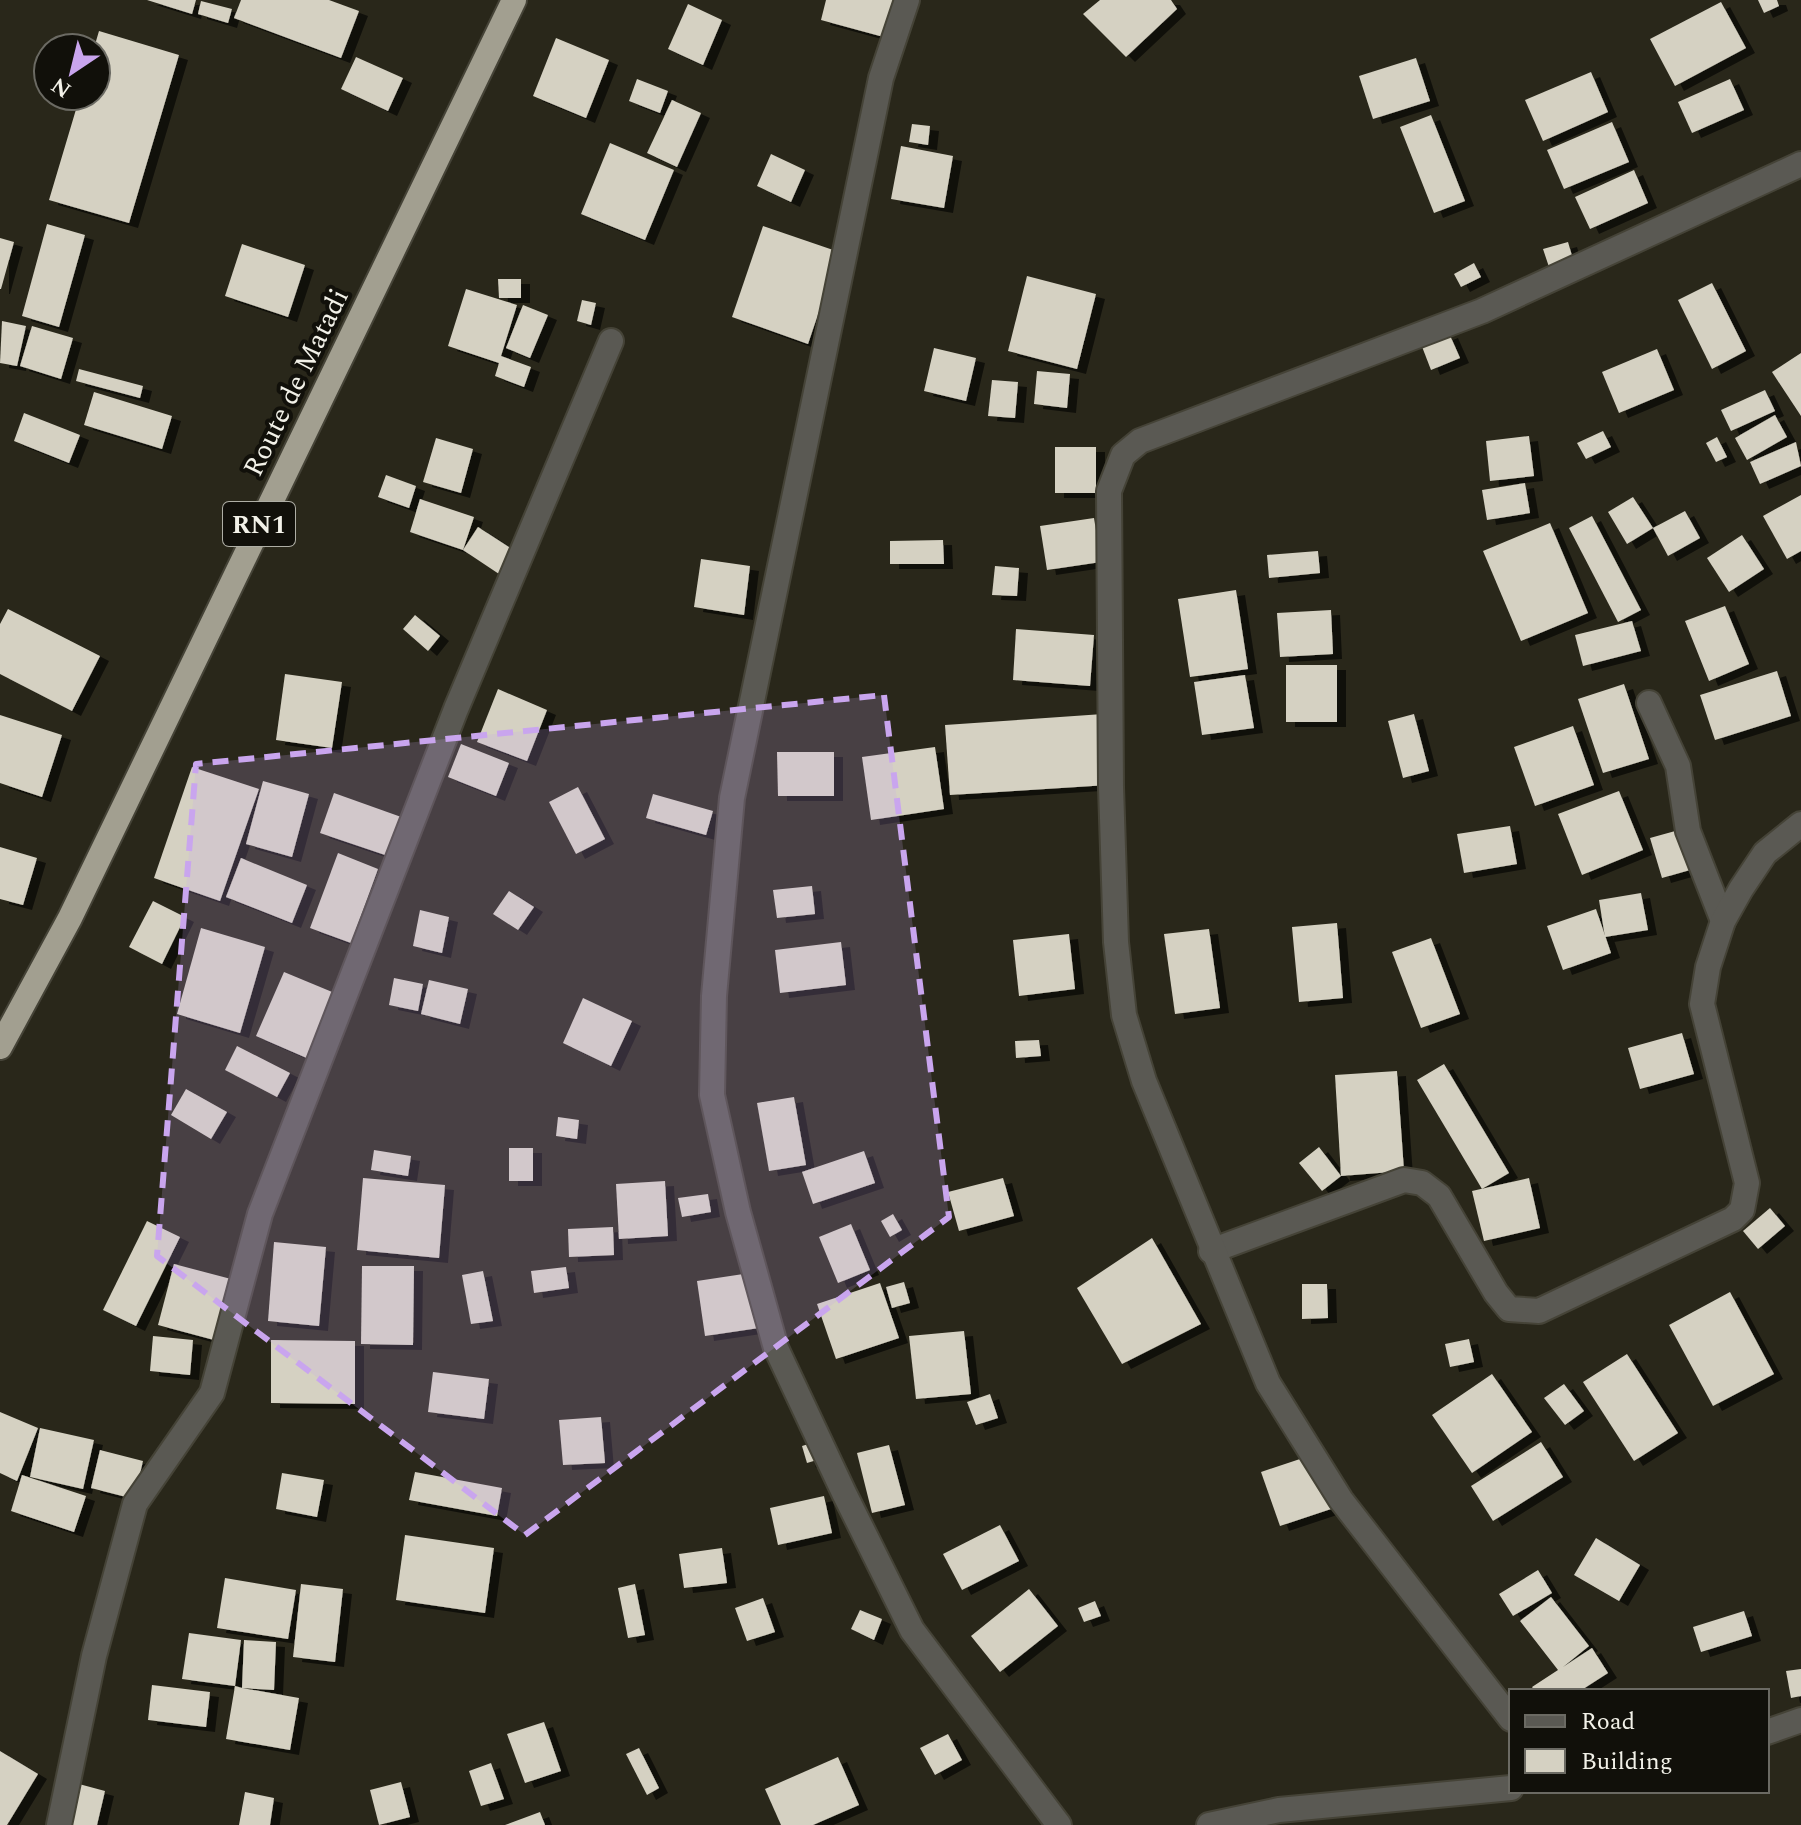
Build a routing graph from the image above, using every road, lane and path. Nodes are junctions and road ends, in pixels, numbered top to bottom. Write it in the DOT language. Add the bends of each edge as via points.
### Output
graph roads {
  1 [pos="514,0"];
  2 [pos="907,0"];
  3 [pos="1801,164"];
  4 [pos="611,341"];
  5 [pos="1649,703"];
  6 [pos="1801,824"];
  7 [pos="1723,921"];
  8 [pos="0,1047"];
  9 [pos="1211,1251"];
  10 [pos="1509,1716"];
  11 [pos="1801,1720"];
  12 [pos="1769,1731"];
  13 [pos="1509,1788"];
  14 [pos="59,1825"];
  15 [pos="1059,1825"];
  16 [pos="1209,1825"];
  1 -- 8 [label="highway, Route de Matadi / RN1" via="70,918"];
  2 -- 15 [label="street" via="881,78 732,798 714,996 712,1095 776,1348 844,1493 912,1630"];
  3 -- 9 [label="street" via="1482,311 1140,441 1123,455 1109,491 1111,787 1124,1015 1144,1081"];
  4 -- 14 [label="street" via="456,709 260,1214 212,1393 135,1504 94,1656"];
  5 -- 7 [label="street" via="1678,766 1688,831"];
  6 -- 7 [label="street" via="1765,853"];
  7 -- 9 [label="street" via="1702,1004 1747,1183 1742,1210 1733,1219 1539,1311 1509,1309 1439,1196 1422,1183 1404,1180"];
  9 -- 10 [label="street" via="1268,1383 1341,1500"];
  11 -- 12 [label="street"];
  13 -- 16 [label="street" via="1279,1810"];
}
